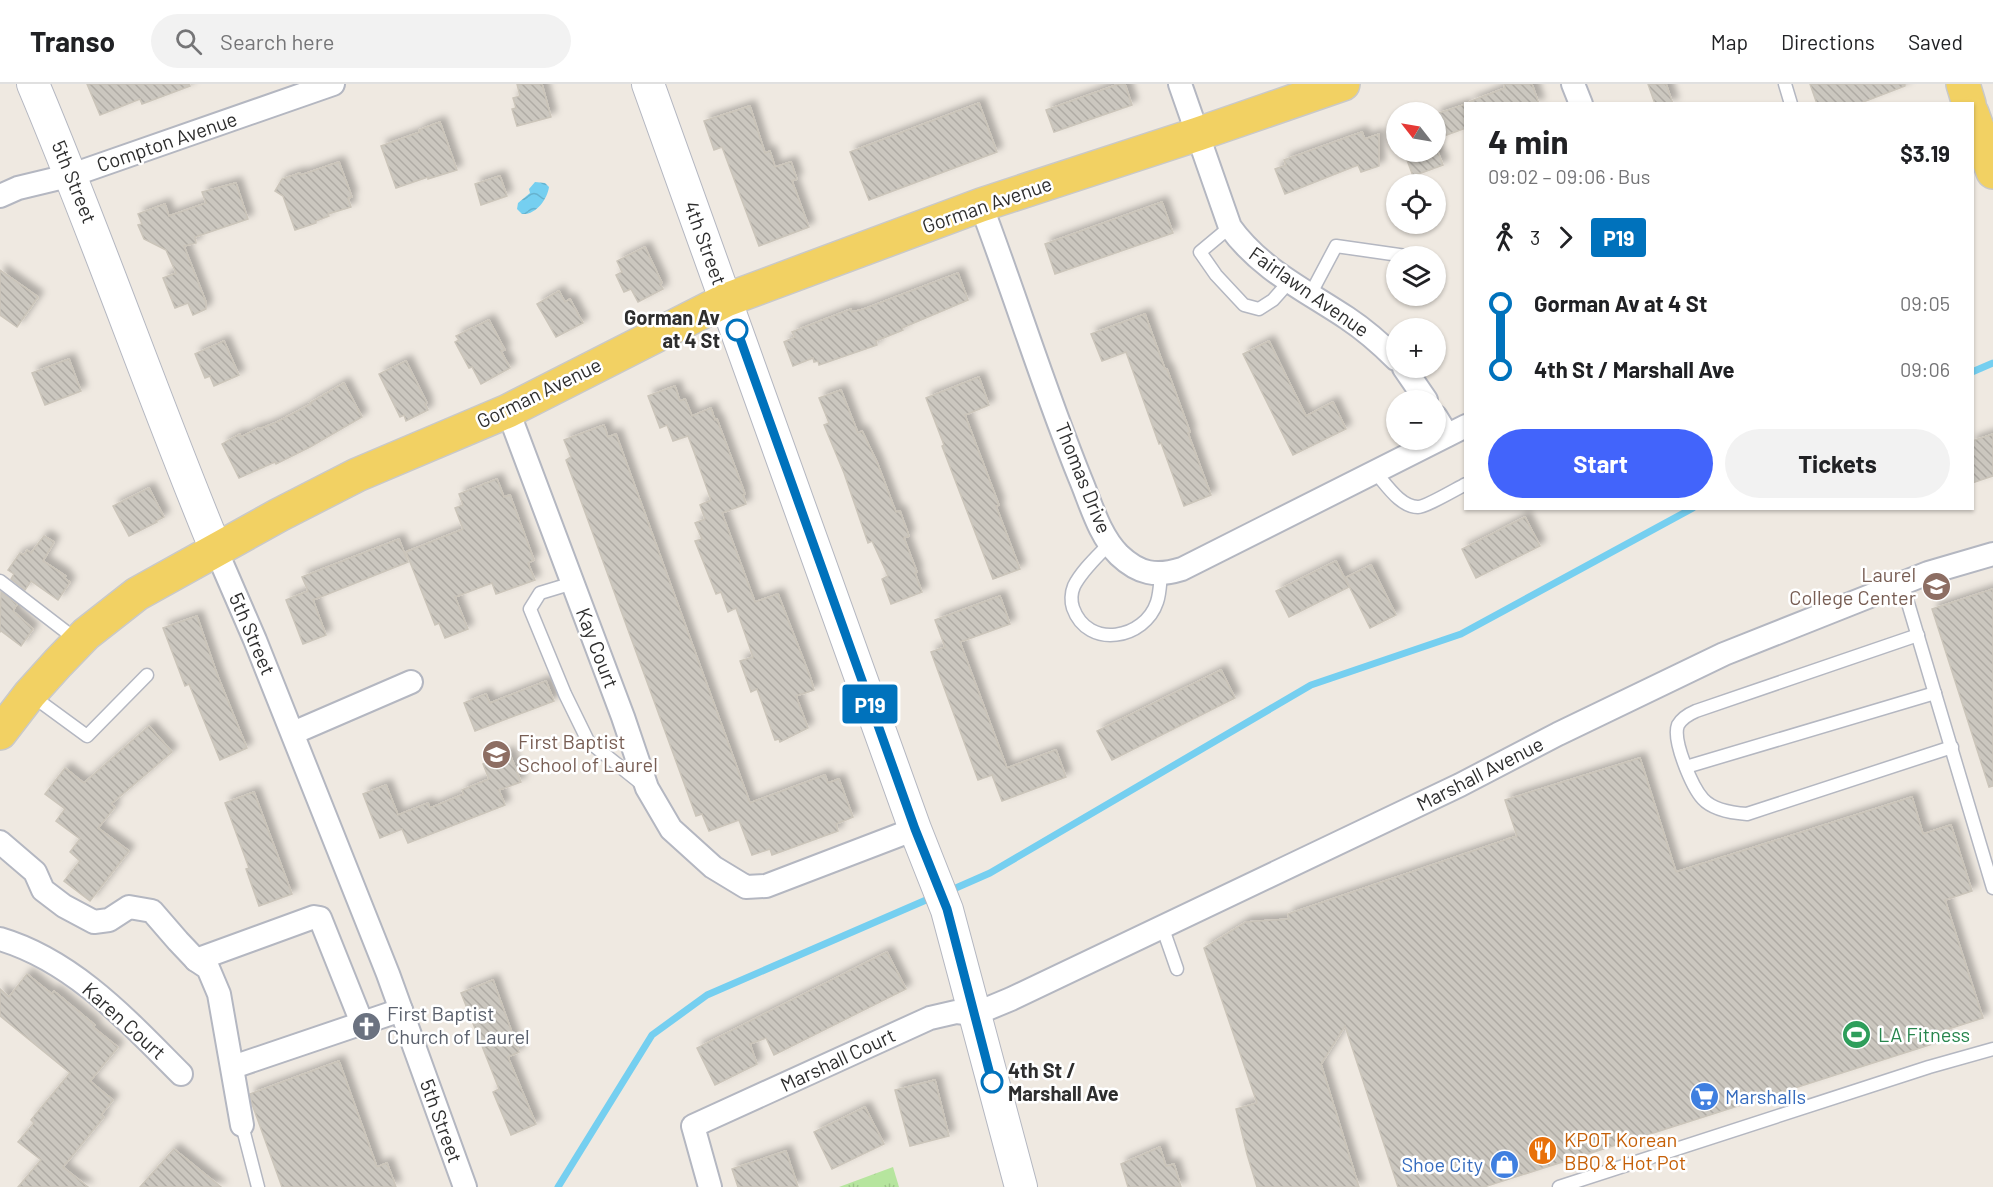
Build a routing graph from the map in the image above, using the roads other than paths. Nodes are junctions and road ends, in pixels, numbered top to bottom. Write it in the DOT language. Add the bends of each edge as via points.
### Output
graph roads {
  1 [pos="33,84"];
  2 [pos="333,84"];
  3 [pos="648,84"];
  4 [pos="1180,84"];
  5 [pos="1343,84"];
  6 [pos="1573,84"];
  7 [pos="1785,84"];
  8 [pos="1963,84"];
  9 [pos="1580,102"];
  10 [pos="1790,102"];
  11 [pos="1968,102"];
  12 [pos="1974,119"];
  13 [pos="1198,134"];
  14 [pos="1993,172"];
  15 [pos="72,175"];
  16 [pos="0,196"];
  17 [pos="981,205"];
  18 [pos="1230,227"];
  19 [pos="1386,253"];
  20 [pos="1288,282"];
  21 [pos="1310,295"];
  22 [pos="726,300"];
  23 [pos="1386,349"];
  24 [pos="507,411"];
  25 [pos="1449,426"];
  26 [pos="1375,472"];
  27 [pos="1464,485"];
  28 [pos="1110,543"];
  29 [pos="216,550"];
  30 [pos="1993,554"];
  31 [pos="1161,574"];
  32 [pos="0,581"];
  33 [pos="573,583"];
  34 [pos="1902,584"];
  35 [pos="1918,635"];
  36 [pos="79,642"];
  37 [pos="147,675"];
  38 [pos="411,682"];
  39 [pos="1935,693"];
  40 [pos="30,694"];
  41 [pos="0,733"];
  42 [pos="293,733"];
  43 [pos="1952,747"];
  44 [pos="1686,767"];
  45 [pos="647,788"];
  46 [pos="915,829"];
  47 [pos="0,842"];
  48 [pos="1993,888"];
  49 [pos="1162,926"];
  50 [pos="0,939"];
  51 [pos="196,960"];
  52 [pos="1177,969"];
  53 [pos="401,1010"];
  54 [pos="975,1014"];
  55 [pos="362,1023"];
  56 [pos="1993,1049"];
  57 [pos="233,1067"];
  58 [pos="181,1074"];
  59 [pos="242,1125"];
  60 [pos="258,1187"];
  61 [pos="465,1187"];
  62 [pos="710,1187"];
  63 [pos="1021,1187"];
  64 [pos="1559,1187"];
  1 -- 15 [label="street, 5th Street"];
  2 -- 15 [label="street, Compton Avenue"];
  3 -- 22 [label="street, 4th Street"];
  4 -- 13 [label="street, Fairlawn Avenue"];
  5 -- 13 [label="main road, Gorman Avenue"];
  6 -- 9 [label="street"];
  7 -- 10 [label="lane"];
  8 -- 11 [label="main road"];
  12 -- 14 [label="main road"];
  13 -- 17 [label="main road, Gorman Avenue"];
  13 -- 18 [label="street, Fairlawn Avenue"];
  15 -- 16 [label="street, Compton Avenue"];
  15 -- 29 [label="street, 5th Street"];
  17 -- 22 [label="main road, Gorman Avenue"];
  17 -- 28 [label="street, Thomas Drive" via="1069,452"];
  18 -- 20 [label="street, Fairlawn Avenue" via="1252,255"];
  18 -- 20 [label="lane" via="1200,252 1244,305 1259,309"];
  19 -- 21 [label="lane" via="1336,246"];
  20 -- 21 [label="street, Fairlawn Avenue"];
  21 -- 23 [label="street, Fairlawn Avenue" via="1369,333"];
  22 -- 24 [label="main road, Gorman Avenue"];
  22 -- 46 [label="street, 4th Street"];
  24 -- 29 [label="main road, Gorman Avenue" via="357,475"];
  24 -- 33 [label="street, Kay Court"];
  25 -- 26 [label="street"];
  26 -- 27 [label="lane" via="1407,505 1420,507"];
  26 -- 31 [label="street" via="1182,569"];
  28 -- 31 [label="street, Thomas Drive" via="1135,567"];
  28 -- 31 [label="lane" via="1073,587 1071,602 1087,629 1098,635 1120,635 1144,622 1157,603"];
  29 -- 36 [label="main road, Gorman Avenue" via="137,594"];
  29 -- 42 [label="street, 5th Street"];
  30 -- 34 [label="street, Marshall Avenue"];
  32 -- 36 [label="lane"];
  33 -- 45 [label="street, Kay Court"];
  33 -- 45 [label="lane" via="540,593 531,609 588,741"];
  34 -- 35 [label="lane"];
  34 -- 49 [label="street, Marshall Avenue" via="1714,659"];
  35 -- 39 [label="lane"];
  35 -- 44 [label="lane" via="1686,715 1678,724 1676,736"];
  36 -- 40 [label="main road, Gorman Avenue"];
  37 -- 40 [label="lane" via="87,736"];
  38 -- 42 [label="street"];
  39 -- 43 [label="lane"];
  39 -- 44 [label="lane"];
  40 -- 41 [label="main road, Gorman Avenue"];
  42 -- 53 [label="street, 5th Street"];
  43 -- 44 [label="lane" via="1747,814 1729,812 1703,800"];
  43 -- 48 [label="lane"];
  45 -- 46 [label="street, Kay Court" via="671,829 713,867 746,887 766,886"];
  46 -- 54 [label="street, 4th Street" via="947,909"];
  47 -- 51 [label="street" via="35,872 43,890 64,906 94,922 109,920 129,907 152,911"];
  49 -- 52 [label="lane"];
  49 -- 54 [label="street, Marshall Avenue"];
  50 -- 58 [label="street, Karen Court" via="33,952 98,994"];
  51 -- 55 [label="street" via="320,918"];
  51 -- 57 [label="street" via="208,968 219,994"];
  53 -- 55 [label="street"];
  53 -- 61 [label="street, 5th Street"];
  54 -- 62 [label="street, Marshall Court" via="956,1012 930,1018 693,1126"];
  54 -- 63 [label="street, 4th Street"];
  55 -- 57 [label="street"];
  56 -- 64 [label="lane"];
  57 -- 59 [label="street"];
  59 -- 60 [label="lane"];
}
